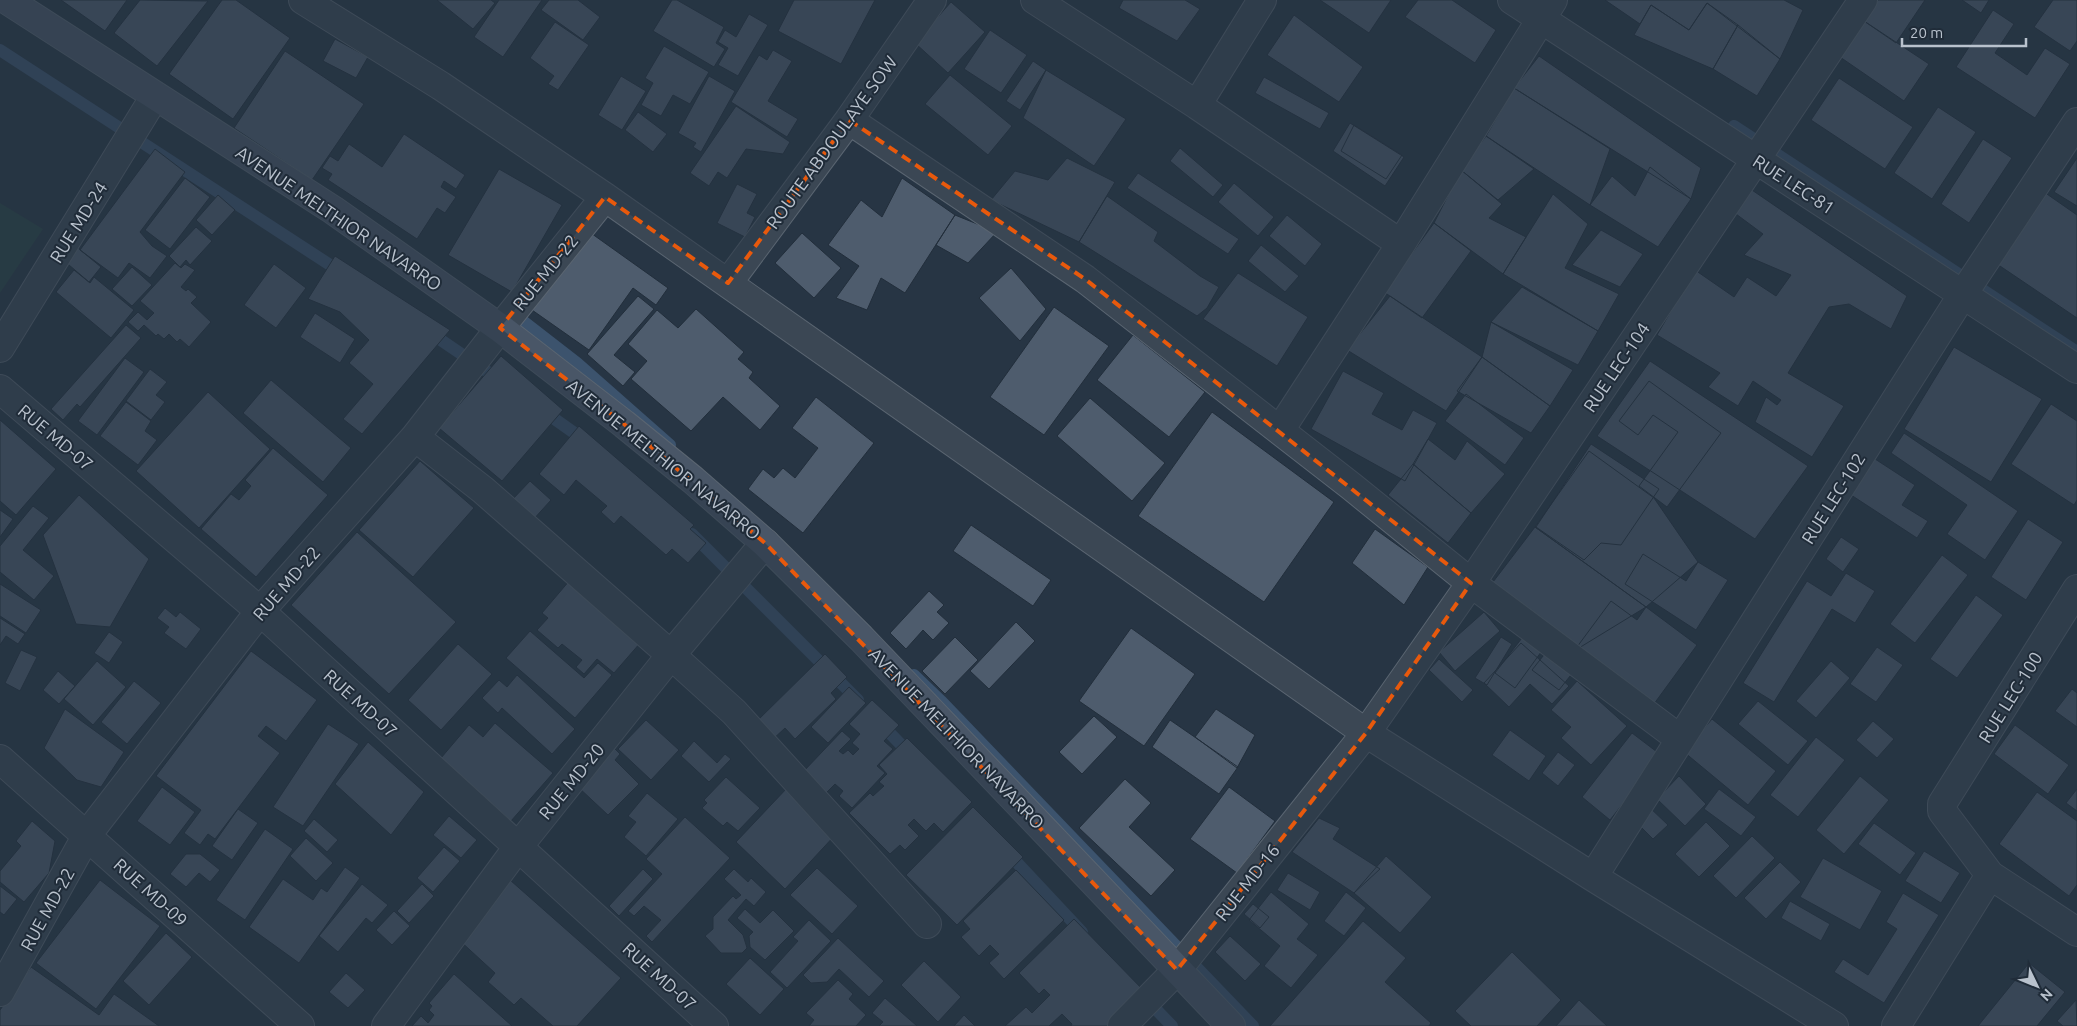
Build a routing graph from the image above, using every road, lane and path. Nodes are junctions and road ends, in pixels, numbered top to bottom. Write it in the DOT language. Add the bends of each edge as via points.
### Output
graph roads {
  1 [pos="7,0"];
  2 [pos="303,0"];
  3 [pos="932,0"];
  4 [pos="1035,0"];
  5 [pos="1262,0"];
  6 [pos="1512,0"];
  7 [pos="1863,0"];
  8 [pos="1547,9"];
  9 [pos="155,96"];
  10 [pos="1197,106"];
  11 [pos="849,120"];
  12 [pos="2077,122"];
  13 [pos="1756,159"];
  14 [pos="605,197"];
  15 [pos="1401,244"];
  16 [pos="728,284"];
  17 [pos="1963,294"];
  18 [pos="500,328"];
  19 [pos="0,348"];
  20 [pos="2077,369"];
  21 [pos="0,389"];
  22 [pos="1280,430"];
  23 [pos="415,437"];
  24 [pos="765,543"];
  25 [pos="1470,583"];
  26 [pos="2077,589"];
  27 [pos="260,611"];
  28 [pos="671,654"];
  29 [pos="1366,732"];
  30 [pos="1680,739"];
  31 [pos="0,759"];
  32 [pos="88,835"];
  33 [pos="518,847"];
  34 [pos="1990,875"];
  35 [pos="1593,877"];
  36 [pos="927,924"];
  37 [pos="2077,932"];
  38 [pos="1178,970"];
  39 [pos="0,992"];
  40 [pos="300,1026"];
  41 [pos="386,1026"];
  42 [pos="714,1026"];
  43 [pos="1122,1026"];
  44 [pos="1231,1026"];
  45 [pos="1834,1026"];
  46 [pos="1896,1026"];
  1 -- 9 [label="street, AVENUE MELTHIOR NAVARRO"];
  2 -- 14 [label="street" via="441,86"];
  3 -- 11 [label="street, ROUTE ABDOULAYE SOW"];
  4 -- 10 [label="street"];
  5 -- 10 [label="street"];
  6 -- 8 [label="street, RUE LEC-81"];
  7 -- 13 [label="street, RUE LEC-104"];
  8 -- 13 [label="street, RUE LEC-81"];
  8 -- 15 [label="street"];
  9 -- 18 [label="street, AVENUE MELTHIOR NAVARRO" via="333,210"];
  9 -- 19 [label="street, RUE MD-24"];
  10 -- 15 [label="street"];
  11 -- 16 [label="street, ROUTE ABDOULAYE SOW"];
  11 -- 22 [label="street" via="1085,279"];
  12 -- 17 [label="street, RUE LEC-102"];
  13 -- 17 [label="street, RUE LEC-81"];
  13 -- 25 [label="street, RUE LEC-104"];
  14 -- 16 [label="street"];
  14 -- 18 [label="street, RUE MD-22"];
  15 -- 22 [label="street"];
  16 -- 29 [label="street"];
  17 -- 20 [label="street, RUE LEC-81"];
  17 -- 30 [label="street, RUE LEC-102"];
  18 -- 23 [label="street, RUE MD-22"];
  18 -- 24 [label="street, AVENUE MELTHIOR NAVARRO" via="632,430"];
  21 -- 27 [label="street, RUE MD-07"];
  22 -- 25 [label="street"];
  23 -- 27 [label="street, RUE MD-22"];
  23 -- 28 [label="street" via="483,490"];
  24 -- 28 [label="street, RUE MD-20"];
  24 -- 38 [label="street, AVENUE MELTHIOR NAVARRO" via="861,638"];
  25 -- 29 [label="street, RUE LEC-104"];
  25 -- 30 [label="street"];
  26 -- 34 [label="street, RUE LEC-100" via="1942,804 1942,811"];
  27 -- 32 [label="street, RUE MD-22"];
  27 -- 33 [label="street, RUE MD-07"];
  28 -- 33 [label="street, RUE MD-20"];
  28 -- 36 [label="street" via="734,712"];
  29 -- 35 [label="street"];
  29 -- 38 [label="street, RUE MD-16"];
  30 -- 35 [label="street, RUE LEC-102"];
  31 -- 32 [label="street, RUE MD-09"];
  32 -- 39 [label="street, RUE MD-22"];
  32 -- 40 [label="street, RUE MD-09"];
  33 -- 41 [label="street, RUE MD-20"];
  33 -- 42 [label="street, RUE MD-07"];
  34 -- 37 [label="street"];
  34 -- 46 [label="street"];
  35 -- 45 [label="street"];
  38 -- 43 [label="street, RUE MD-16"];
  38 -- 44 [label="street, AVENUE MELTHIOR NAVARRO"];
}
